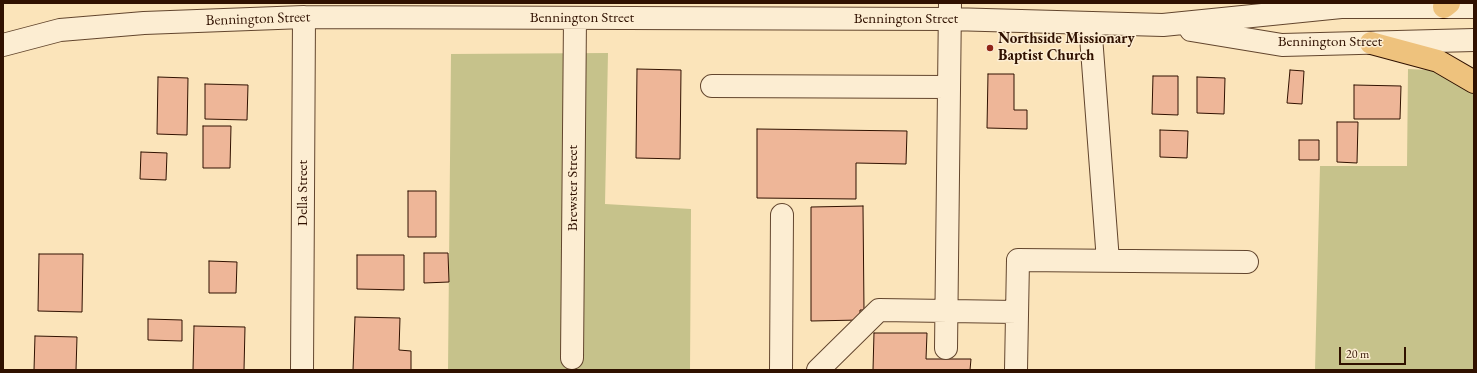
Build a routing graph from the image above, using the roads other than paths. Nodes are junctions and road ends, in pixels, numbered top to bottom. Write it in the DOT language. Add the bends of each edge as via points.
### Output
graph roads {
  1 [pos="1447,5"];
  2 [pos="1474,7"];
  3 [pos="950,11"];
  4 [pos="304,17"];
  5 [pos="575,18"];
  6 [pos="1090,23"];
  7 [pos="1162,25"];
  8 [pos="1474,40"];
  9 [pos="1371,42"];
  10 [pos="3,45"];
  11 [pos="1474,82"];
  12 [pos="712,86"];
  13 [pos="949,87"];
  14 [pos="782,215"];
  15 [pos="1108,260"];
  16 [pos="1247,262"];
  17 [pos="946,311"];
  18 [pos="1017,312"];
  19 [pos="946,348"];
  20 [pos="572,358"];
  21 [pos="302,370"];
  22 [pos="780,370"];
  23 [pos="818,370"];
  24 [pos="1016,370"];
  1 -- 2 [label="street, Bennington Street"];
  1 -- 7 [label="street, Bennington Street" via="1340,7"];
  3 -- 5 [label="street, Bennington Street"];
  3 -- 6 [label="street, Bennington Street"];
  3 -- 13 [label="street"];
  4 -- 5 [label="street, Bennington Street"];
  4 -- 10 [label="street, Bennington Street" via="144,23 60,30"];
  4 -- 21 [label="street, Della Street"];
  5 -- 20 [label="street, Brewster Street"];
  6 -- 7 [label="street, Bennington Street"];
  6 -- 15 [label="street"];
  7 -- 9 [label="street, Bennington Street" via="1282,45"];
  8 -- 9 [label="street, Bennington Street"];
  9 -- 11 [label="main road" via="1438,61"];
  12 -- 13 [label="street"];
  13 -- 17 [label="street"];
  14 -- 22 [label="street"];
  15 -- 16 [label="street"];
  15 -- 18 [label="street" via="1018,260"];
  17 -- 18 [label="street"];
  17 -- 19 [label="street"];
  17 -- 23 [label="street" via="879,310"];
  18 -- 24 [label="street"];
}
